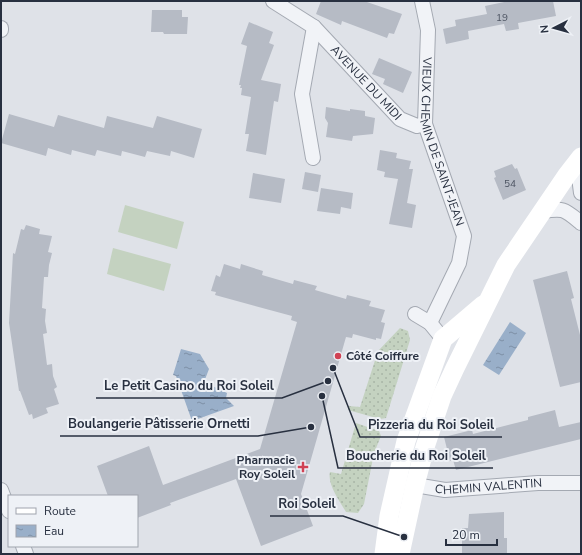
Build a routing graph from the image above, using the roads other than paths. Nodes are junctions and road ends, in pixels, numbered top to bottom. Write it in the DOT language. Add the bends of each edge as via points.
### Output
graph roads {
  1 [pos="273,1"];
  2 [pos="422,1"];
  3 [pos="314,27"];
  4 [pos="425,124"];
  5 [pos="313,158"];
  6 [pos="579,159"];
  7 [pos="581,193"];
  8 [pos="543,211"];
  9 [pos="581,223"];
  10 [pos="490,299"];
  11 [pos="415,314"];
  12 [pos="430,323"];
  13 [pos="443,339"];
  14 [pos="442,396"];
  15 [pos="396,480"];
  16 [pos="581,483"];
  17 [pos="415,485"];
  18 [pos="1,490"];
  19 [pos="8,508"];
  20 [pos="384,554"];
  21 [pos="400,554"];
  1 -- 3 [label="street, AVENUE DU MIDI"];
  2 -- 4 [label="street, VIEUX CHEMIN DE SAINT-JEAN" via="428,30"];
  3 -- 4 [label="street, AVENUE DU MIDI" via="400,119 417,126"];
  3 -- 5 [label="street" via="302,94"];
  4 -- 12 [label="street, VIEUX CHEMIN DE SAINT-JEAN" via="464,236 459,263"];
  6 -- 7 [label="street"];
  6 -- 8 [label="street"];
  8 -- 9 [label="street" via="561,209"];
  8 -- 10 [label="street" via="506,265"];
  10 -- 13 [label="street"];
  10 -- 14 [label="street"];
  11 -- 12 [label="street"];
  12 -- 13 [label="street"];
  13 -- 14 [label="street" via="458,345 443,379"];
  13 -- 15 [label="street" via="406,441"];
  14 -- 17 [label="street"];
  15 -- 17 [label="street, CHEMIN VALENTIN"];
  15 -- 20 [label="street"];
  16 -- 17 [label="street, CHEMIN VALENTIN" via="445,490"];
  17 -- 21 [label="street"];
  18 -- 19 [label="street"];
}
